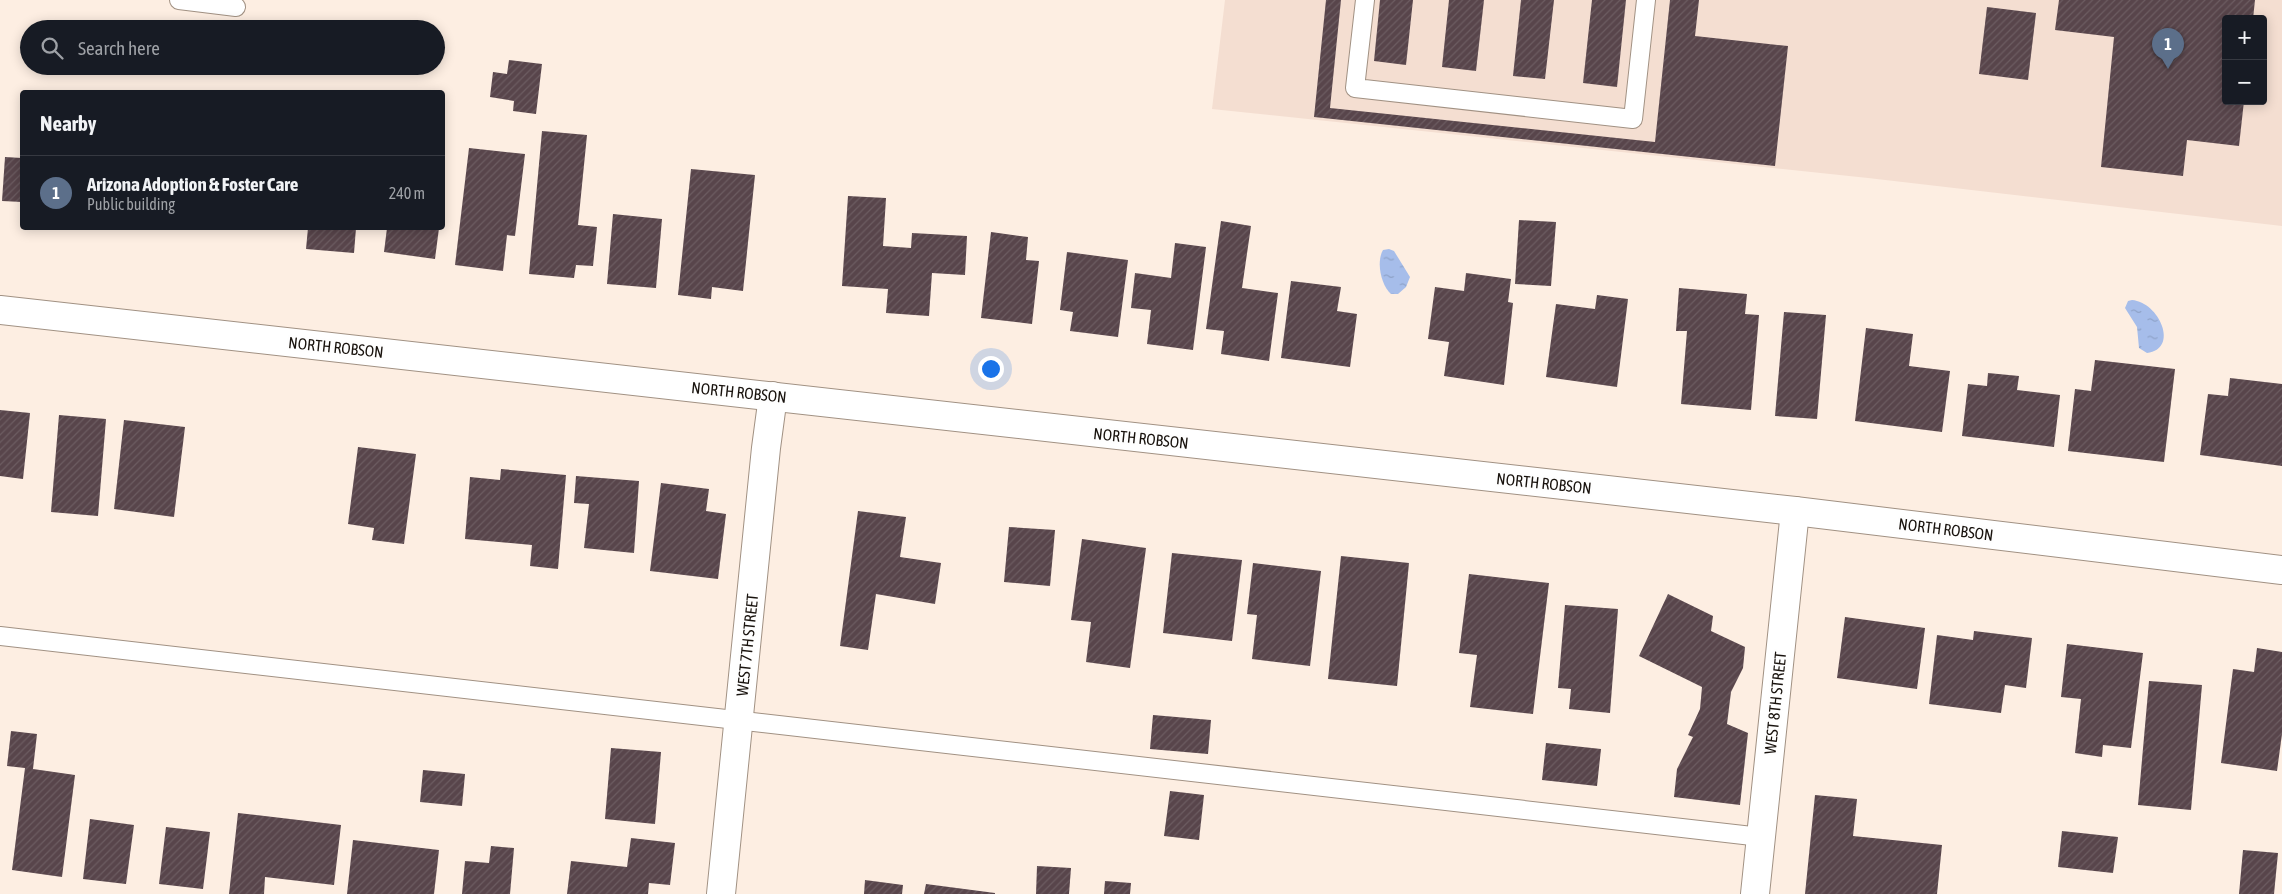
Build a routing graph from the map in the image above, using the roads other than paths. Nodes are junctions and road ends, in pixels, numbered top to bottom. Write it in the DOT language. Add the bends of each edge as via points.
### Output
graph roads {
  1 [pos="179,0"];
  2 [pos="1365,0"];
  3 [pos="1646,0"];
  4 [pos="236,7"];
  5 [pos="0,310"];
  6 [pos="773,396"];
  7 [pos="1795,512"];
  8 [pos="2282,570"];
  9 [pos="0,636"];
  10 [pos="739,721"];
  11 [pos="1761,837"];
  12 [pos="721,894"];
  13 [pos="1755,894"];
  1 -- 4 [label="lane"];
  2 -- 3 [label="lane" via="1355,88 1633,119"];
  5 -- 6 [label="street, NORTH ROBSON"];
  6 -- 7 [label="street, NORTH ROBSON"];
  6 -- 10 [label="street, WEST 7TH STREET"];
  7 -- 8 [label="street, NORTH ROBSON"];
  7 -- 11 [label="street, WEST 8TH STREET"];
  9 -- 10 [label="lane"];
  10 -- 11 [label="lane"];
  10 -- 12 [label="street, WEST 7TH STREET"];
  11 -- 13 [label="street, WEST 8TH STREET"];
}
